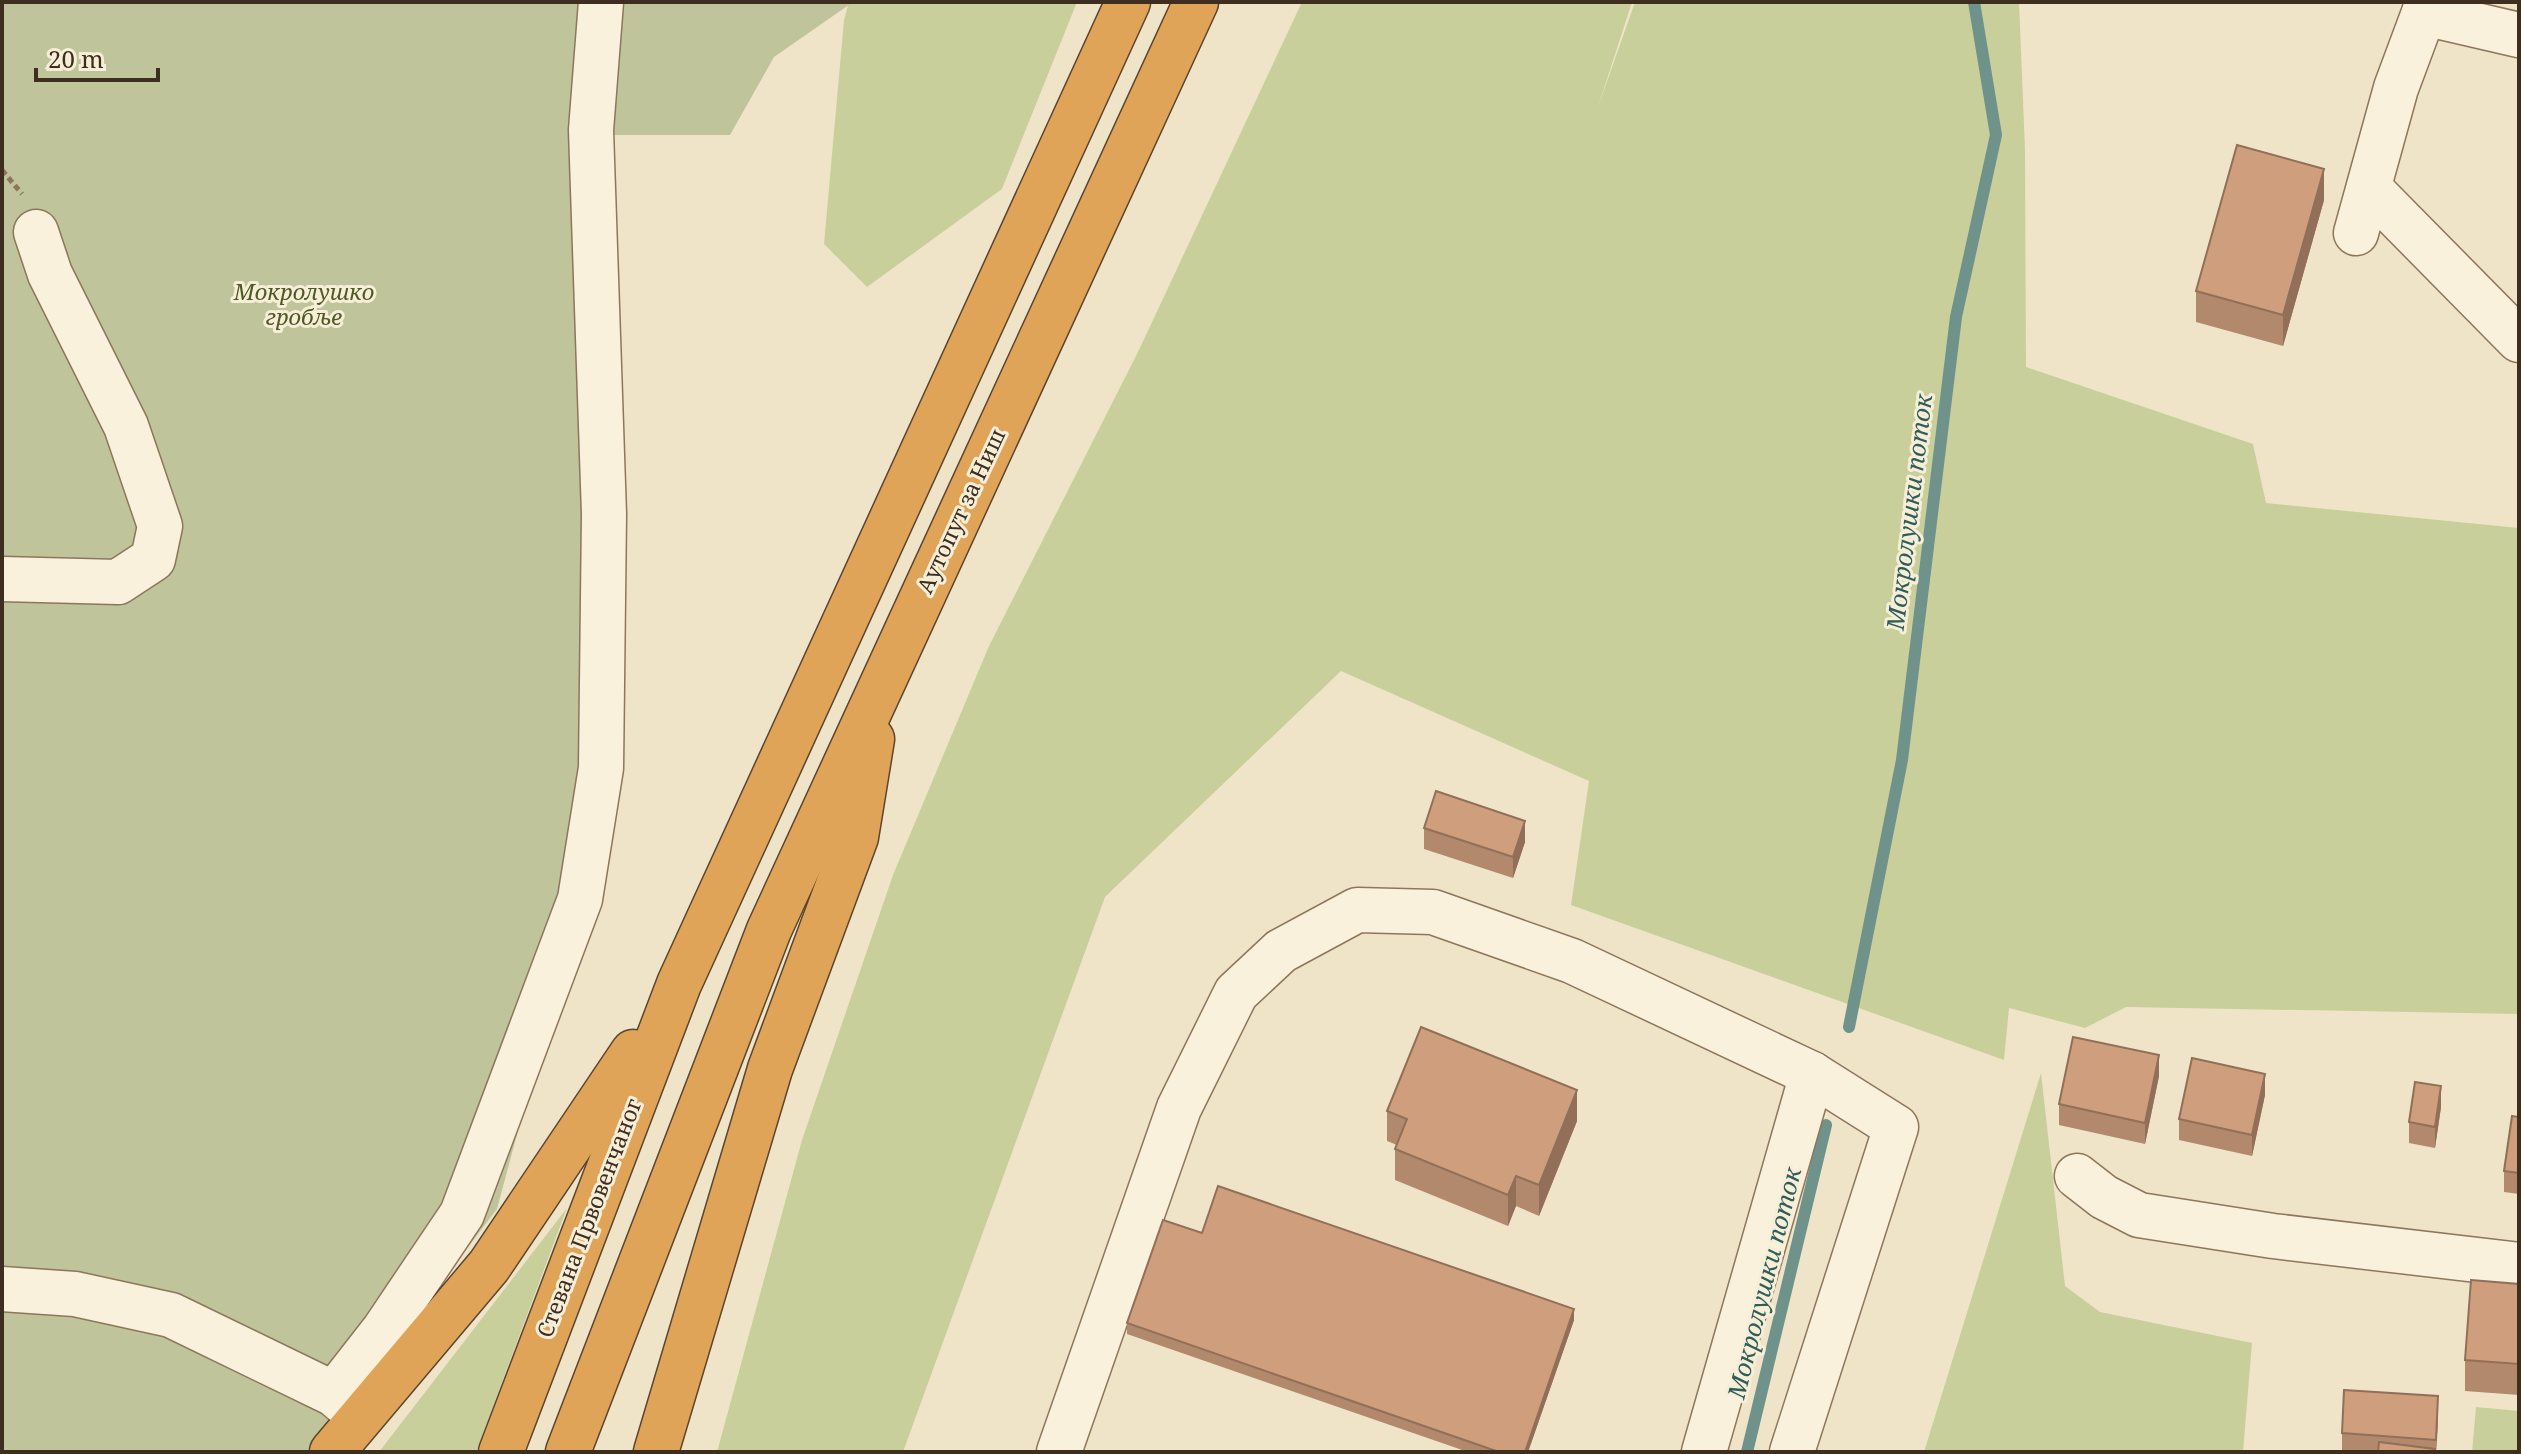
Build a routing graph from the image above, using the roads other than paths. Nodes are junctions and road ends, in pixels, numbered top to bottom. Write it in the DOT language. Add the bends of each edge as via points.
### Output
graph roads {
  1 [pos="601,2"];
  2 [pos="1128,2"];
  3 [pos="1196,2"];
  4 [pos="2426,7"];
  5 [pos="2519,35"];
  6 [pos="2369,188"];
  7 [pos="36,232"];
  8 [pos="2356,233"];
  9 [pos="2519,340"];
  10 [pos="2,579"];
  11 [pos="882,678"];
  12 [pos="679,984"];
  13 [pos="1812,1074"];
  14 [pos="2077,1176"];
  15 [pos="2519,1265"];
  16 [pos="2,1289"];
  17 [pos="348,1407"];
  18 [pos="332,1452"];
  19 [pos="501,1452"];
  20 [pos="568,1452"];
  21 [pos="656,1452"];
  22 [pos="1059,1452"];
  23 [pos="1704,1452"];
  24 [pos="1792,1452"];
  1 -- 17 [label="street" via="591,130 604,514 601,768 580,899 462,1214 384,1330"];
  2 -- 12 [label="highway"];
  3 -- 11 [label="highway, Аутопут за Ниш"];
  4 -- 5 [label="street"];
  4 -- 6 [label="street" via="2396,88"];
  6 -- 8 [label="street"];
  6 -- 9 [label="street"];
  7 -- 10 [label="street" via="50,274 126,426 160,526 153,559 118,582"];
  11 -- 20 [label="highway, Аутопут за Ниш" via="769,930"];
  11 -- 21 [label="highway" via="856,837 770,1069"];
  12 -- 17 [label="highway" via="489,1266"];
  12 -- 19 [label="highway, Стевана Првовенчаног"];
  13 -- 22 [label="street" via="1572,961 1433,912 1357,910 1281,951 1236,993 1179,1108"];
  13 -- 23 [label="street"];
  13 -- 24 [label="street" via="1896,1127"];
  14 -- 15 [label="street" via="2139,1215"];
  16 -- 17 [label="street" via="75,1294 171,1315"];
  17 -- 18 [label="highway"];
}
